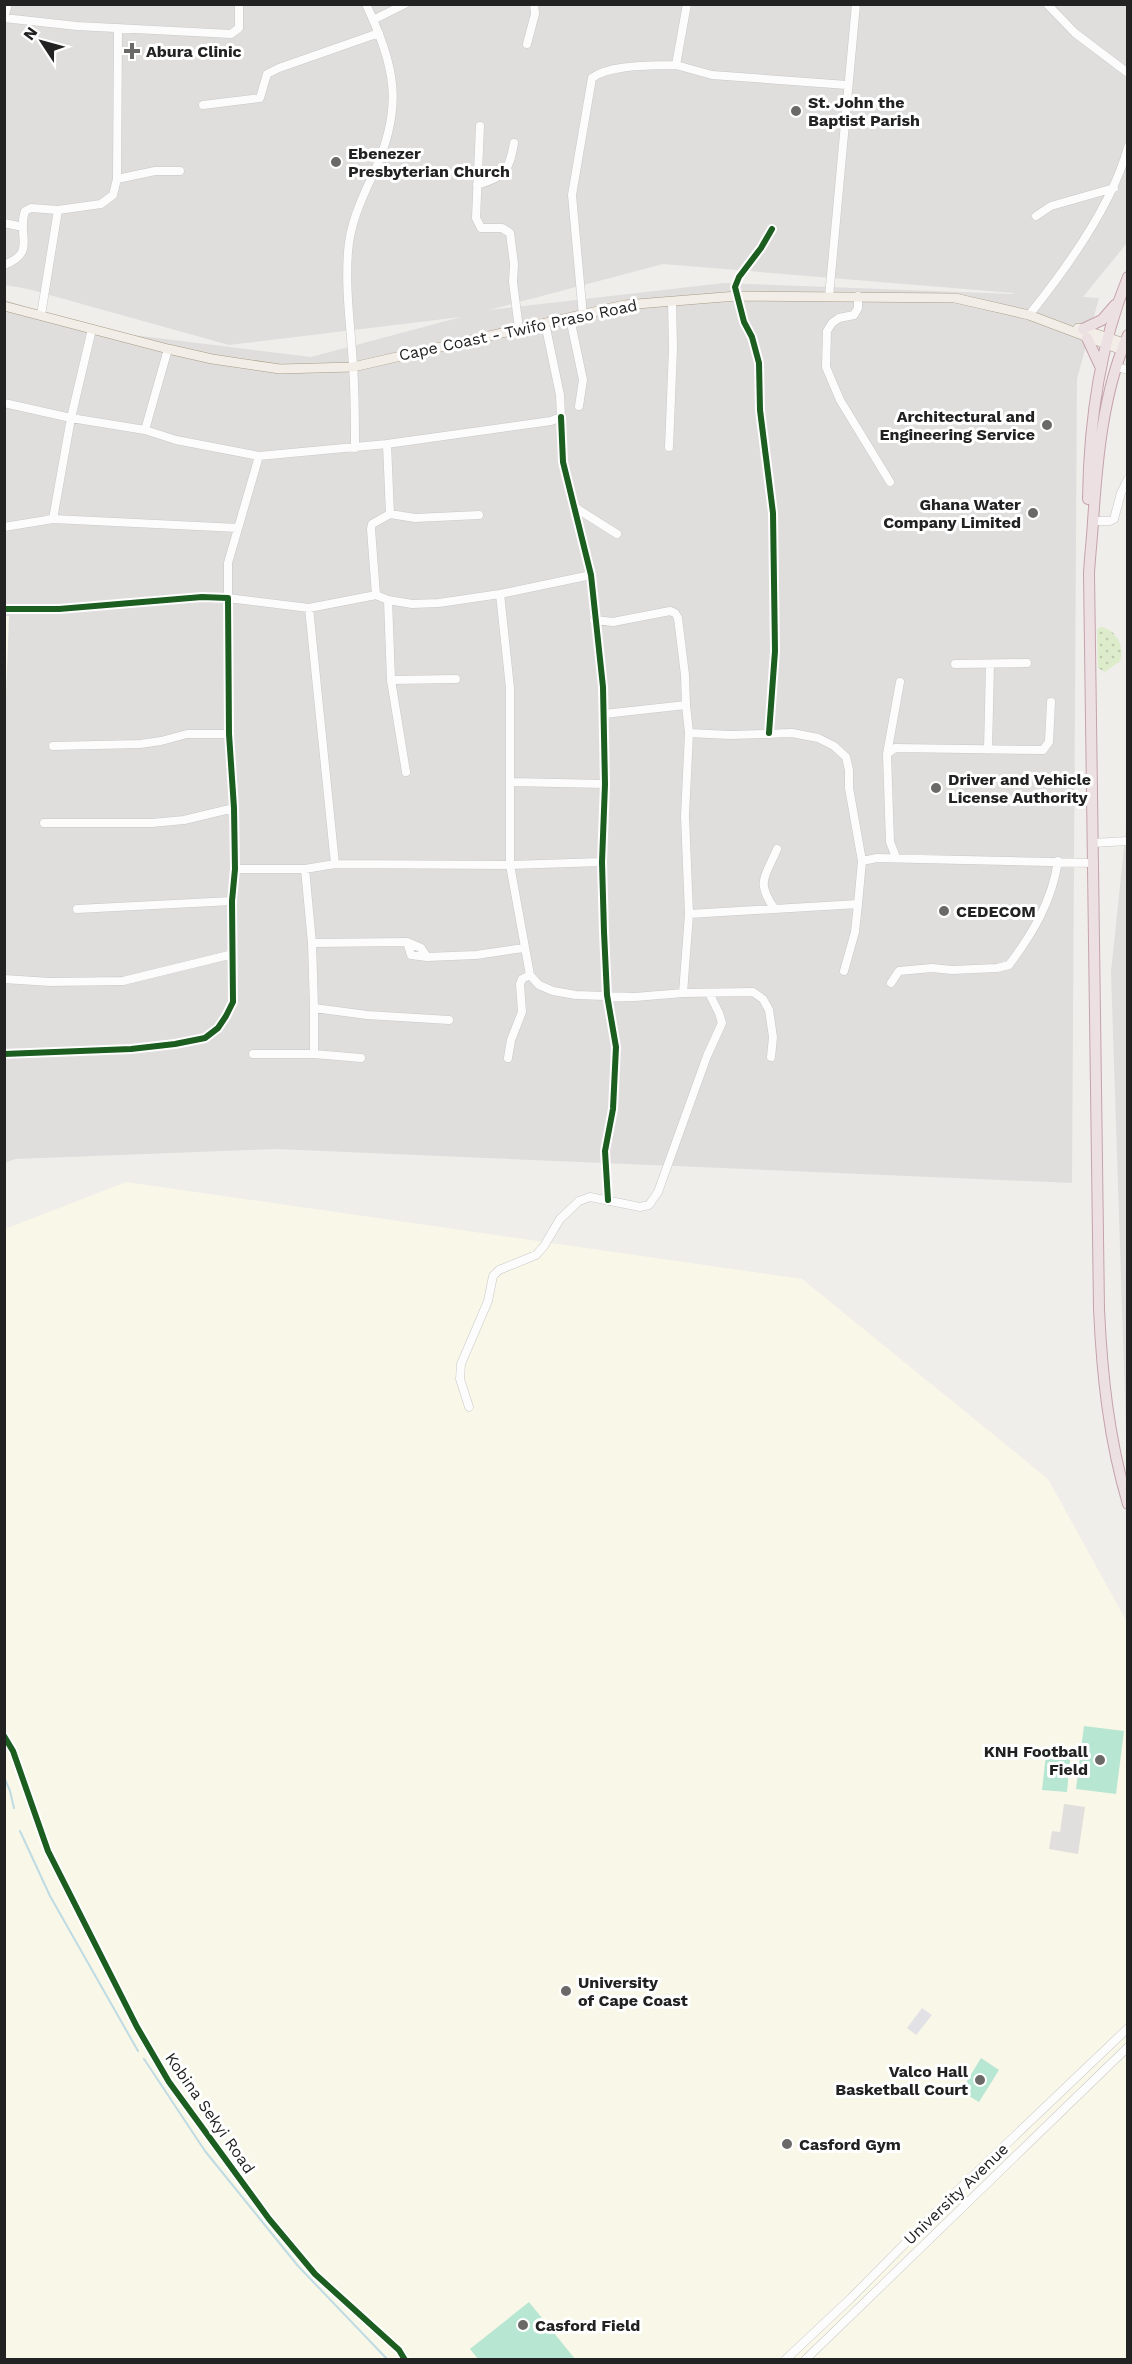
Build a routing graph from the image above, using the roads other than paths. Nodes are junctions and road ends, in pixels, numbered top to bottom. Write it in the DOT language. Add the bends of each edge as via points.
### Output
graph roads {
  1 [pos="8,4"];
  2 [pos="238,4"];
  3 [pos="366,4"];
  4 [pos="405,4"];
  5 [pos="534,4"];
  6 [pos="687,4"];
  7 [pos="856,4"];
  8 [pos="1047,4"];
  9 [pos="4,18"];
  10 [pos="373,20"];
  11 [pos="118,28"];
  12 [pos="379,33"];
  13 [pos="527,44"];
  14 [pos="676,65"];
  15 [pos="1128,73"];
  16 [pos="847,85"];
  17 [pos="203,105"];
  18 [pos="480,126"];
  19 [pos="514,143"];
  20 [pos="1128,147"];
  21 [pos="180,171"];
  22 [pos="117,179"];
  23 [pos="477,185"];
  24 [pos="1114,188"];
  25 [pos="58,210"];
  26 [pos="1036,216"];
  27 [pos="4,223"];
  28 [pos="23,227"];
  29 [pos="772,229"];
  30 [pos="4,265"];
  31 [pos="1128,276"];
  32 [pos="737,296"];
  33 [pos="858,296"];
  34 [pos="828,297"];
  35 [pos="672,301"];
  36 [pos="1117,303"];
  37 [pos="4,306"];
  38 [pos="41,315"];
  39 [pos="1029,315"];
  40 [pos="583,316"];
  41 [pos="570,318"];
  42 [pos="545,323"];
  43 [pos="92,329"];
  44 [pos="519,329"];
  45 [pos="1085,334"];
  46 [pos="1107,341"];
  47 [pos="1124,342"];
  48 [pos="168,349"];
  49 [pos="1100,366"];
  50 [pos="353,367"];
  51 [pos="1122,368"];
  52 [pos="4,403"];
  53 [pos="579,406"];
  54 [pos="561,417"];
  55 [pos="71,418"];
  56 [pos="145,430"];
  57 [pos="387,444"];
  58 [pos="669,447"];
  59 [pos="355,448"];
  60 [pos="259,456"];
  61 [pos="1128,479"];
  62 [pos="890,482"];
  63 [pos="576,508"];
  64 [pos="390,514"];
  65 [pos="479,515"];
  66 [pos="53,519"];
  67 [pos="1093,521"];
  68 [pos="4,527"];
  69 [pos="238,528"];
  70 [pos="617,534"];
  71 [pos="1090,549"];
  72 [pos="591,575"];
  73 [pos="500,594"];
  74 [pos="376,595"];
  75 [pos="228,598"];
  76 [pos="388,600"];
  77 [pos="309,608"];
  78 [pos="4,609"];
  79 [pos="594,620"];
  80 [pos="1027,663"];
  81 [pos="955,664"];
  82 [pos="990,664"];
  83 [pos="456,679"];
  84 [pos="391,680"];
  85 [pos="900,682"];
  86 [pos="1051,702"];
  87 [pos="686,705"];
  88 [pos="604,714"];
  89 [pos="689,733"];
  90 [pos="769,733"];
  91 [pos="229,734"];
  92 [pos="53,746"];
  93 [pos="988,750"];
  94 [pos="887,754"];
  95 [pos="406,772"];
  96 [pos="510,782"];
  97 [pos="605,784"];
  98 [pos="234,808"];
  99 [pos="44,823"];
  100 [pos="1128,841"];
  101 [pos="1092,843"];
  102 [pos="777,849"];
  103 [pos="896,857"];
  104 [pos="862,861"];
  105 [pos="1058,861"];
  106 [pos="602,862"];
  107 [pos="1094,863"];
  108 [pos="335,864"];
  109 [pos="510,865"];
  110 [pos="235,868"];
  111 [pos="305,869"];
  112 [pos="232,901"];
  113 [pos="858,904"];
  114 [pos="774,908"];
  115 [pos="76,909"];
  116 [pos="689,914"];
  117 [pos="312,943"];
  118 [pos="524,948"];
  119 [pos="233,954"];
  120 [pos="844,971"];
  121 [pos="530,975"];
  122 [pos="4,979"];
  123 [pos="891,983"];
  124 [pos="683,993"];
  125 [pos="709,993"];
  126 [pos="607,995"];
  127 [pos="314,1008"];
  128 [pos="449,1020"];
  129 [pos="4,1054"];
  130 [pos="253,1054"];
  131 [pos="314,1054"];
  132 [pos="771,1057"];
  133 [pos="361,1058"];
  134 [pos="508,1058"];
  135 [pos="608,1200"];
  136 [pos="469,1407"];
  137 [pos="1128,1504"];
  138 [pos="4,1736"];
  139 [pos="1128,2028"];
  140 [pos="1128,2047"];
  141 [pos="405,2360"];
  142 [pos="785,2360"];
  143 [pos="805,2360"];
  1 -- 9 [label="street"];
  2 -- 11 [label="street" via="239,28 231,34"];
  3 -- 10 [label="street"];
  4 -- 10 [label="street"];
  5 -- 13 [label="street"];
  6 -- 14 [label="street"];
  7 -- 16 [label="street"];
  8 -- 15 [label="street" via="1075,33"];
  9 -- 11 [label="street"];
  10 -- 12 [label="street"];
  11 -- 22 [label="street"];
  12 -- 17 [label="street" via="267,74 260,98"];
  12 -- 50 [label="street" via="390,68 393,121 357,210 348,250"];
  14 -- 16 [label="street" via="712,75"];
  14 -- 40 [label="street" via="600,72 592,78 572,195"];
  16 -- 34 [label="street"];
  18 -- 23 [label="street"];
  19 -- 23 [label="street" via="510,165 500,177"];
  20 -- 24 [label="street"];
  21 -- 22 [label="street" via="155,171"];
  22 -- 25 [label="street" via="108,201"];
  23 -- 44 [label="street" via="478,225 506,230 512,241"];
  24 -- 26 [label="street" via="1051,206"];
  24 -- 39 [label="street" via="1058,280"];
  25 -- 28 [label="street" via="27,209 23,213"];
  25 -- 38 [label="street"];
  27 -- 28 [label="street"];
  28 -- 30 [label="street" via="24,250 17,260"];
  29 -- 32 [label="street" via="739,277"];
  31 -- 36 [label="highway"];
  32 -- 34 [label="main road, Cape Coast - Twifo Praso Road"];
  32 -- 35 [label="main road, Cape Coast - Twifo Praso Road"];
  32 -- 90 [label="street" via="759,363 760,410 773,513 775,651"];
  33 -- 34 [label="main road, Cape Coast - Twifo Praso Road"];
  33 -- 39 [label="main road, Cape Coast - Twifo Praso Road" via="955,298"];
  33 -- 62 [label="street" via="854,315 839,318 827,332 826,367 840,400"];
  35 -- 40 [label="main road, Cape Coast - Twifo Praso Road" via="624,305"];
  35 -- 58 [label="street"];
  36 -- 45 [label="highway"];
  36 -- 46 [label="highway"];
  37 -- 38 [label="main road, Cape Coast - Twifo Praso Road"];
  38 -- 43 [label="main road, Cape Coast - Twifo Praso Road"];
  39 -- 45 [label="main road, Cape Coast - Twifo Praso Road" via="1070,330 1077,327"];
  40 -- 41 [label="main road, Cape Coast - Twifo Praso Road"];
  41 -- 42 [label="main road, Cape Coast - Twifo Praso Road"];
  41 -- 53 [label="street" via="582,380"];
  42 -- 44 [label="main road, Cape Coast - Twifo Praso Road"];
  42 -- 54 [label="street"];
  43 -- 48 [label="main road, Cape Coast - Twifo Praso Road"];
  43 -- 55 [label="street"];
  44 -- 50 [label="main road, Cape Coast - Twifo Praso Road"];
  45 -- 46 [label="main road, Cape Coast - Twifo Praso Road"];
  45 -- 49 [label="highway"];
  46 -- 47 [label="main road, Cape Coast - Twifo Praso Road"];
  46 -- 49 [label="highway"];
  47 -- 51 [label="highway"];
  48 -- 50 [label="main road, Cape Coast - Twifo Praso Road" via="280,369"];
  48 -- 56 [label="street"];
  49 -- 71 [label="highway" via="1088,481"];
  50 -- 59 [label="street"];
  51 -- 67 [label="highway" via="1104,427"];
  52 -- 55 [label="street"];
  54 -- 57 [label="street"];
  54 -- 63 [label="street" via="563,462"];
  55 -- 56 [label="street"];
  55 -- 66 [label="street"];
  56 -- 60 [label="street"];
  57 -- 59 [label="street"];
  57 -- 64 [label="street"];
  59 -- 60 [label="street"];
  60 -- 69 [label="street"];
  61 -- 67 [label="street" via="1114,519"];
  63 -- 70 [label="street"];
  63 -- 72 [label="street"];
  64 -- 65 [label="street" via="415,518"];
  64 -- 74 [label="street" via="372,524 371,529"];
  66 -- 68 [label="street"];
  66 -- 69 [label="street"];
  67 -- 71 [label="highway"];
  69 -- 75 [label="street" via="227,573"];
  71 -- 101 [label="highway"];
  72 -- 73 [label="street"];
  72 -- 79 [label="street"];
  73 -- 76 [label="street" via="439,603"];
  73 -- 96 [label="street" via="510,688"];
  74 -- 76 [label="street"];
  74 -- 77 [label="street"];
  75 -- 77 [label="street"];
  75 -- 78 [label="street"];
  75 -- 91 [label="street"];
  76 -- 84 [label="street"];
  77 -- 108 [label="street"];
  79 -- 87 [label="street" via="613,622 675,613"];
  79 -- 88 [label="street"];
  80 -- 82 [label="street"];
  81 -- 82 [label="street"];
  82 -- 93 [label="street"];
  83 -- 84 [label="street"];
  84 -- 95 [label="street"];
  85 -- 94 [label="street"];
  86 -- 93 [label="street" via="1049,742 1043,750"];
  87 -- 88 [label="street"];
  87 -- 89 [label="street"];
  88 -- 97 [label="street"];
  89 -- 90 [label="street"];
  89 -- 116 [label="street" via="685,816"];
  90 -- 104 [label="street" via="792,732 818,738 846,757"];
  91 -- 92 [label="street" via="188,734 140,744"];
  91 -- 98 [label="street"];
  93 -- 94 [label="street" via="895,748"];
  94 -- 103 [label="street" via="890,842"];
  96 -- 97 [label="street"];
  96 -- 109 [label="street"];
  97 -- 106 [label="street"];
  98 -- 99 [label="street" via="184,820"];
  98 -- 110 [label="street"];
  100 -- 101 [label="street"];
  101 -- 107 [label="highway"];
  102 -- 114 [label="street" via="762,887"];
  103 -- 104 [label="street"];
  103 -- 105 [label="street"];
  104 -- 113 [label="street"];
  105 -- 107 [label="street"];
  105 -- 123 [label="street" via="1052,893 1042,915 1009,965 899,971"];
  106 -- 109 [label="street"];
  106 -- 126 [label="street"];
  107 -- 137 [label="highway" via="1101,1358 1112,1443"];
  108 -- 109 [label="street"];
  108 -- 111 [label="street"];
  109 -- 118 [label="street"];
  110 -- 111 [label="street"];
  110 -- 112 [label="street"];
  111 -- 117 [label="street"];
  112 -- 115 [label="street"];
  112 -- 119 [label="street"];
  113 -- 114 [label="street"];
  113 -- 120 [label="street"];
  114 -- 116 [label="street"];
  116 -- 124 [label="street"];
  117 -- 118 [label="street" via="407,942 421,948 427,957"];
  117 -- 127 [label="street"];
  118 -- 121 [label="street"];
  119 -- 122 [label="street" via="123,981"];
  119 -- 129 [label="street" via="233,1002 218,1028 205,1038 131,1049"];
  121 -- 126 [label="street" via="539,985 553,991"];
  121 -- 134 [label="street" via="520,984 522,1012"];
  124 -- 125 [label="street"];
  124 -- 126 [label="street"];
  125 -- 132 [label="street" via="753,992 763,999 770,1010"];
  125 -- 135 [label="street" via="722,1023 658,1192 649,1205 640,1207"];
  126 -- 135 [label="street" via="616,1047 613,1108 605,1151"];
  127 -- 128 [label="street"];
  127 -- 131 [label="street"];
  130 -- 131 [label="street"];
  131 -- 133 [label="street"];
  135 -- 136 [label="street" via="590,1197 579,1201 560,1219 536,1256 493,1276 488,1301 461,1364 460,1379"];
  138 -- 141 [label="street, Kobina Sekyi Road" via="72,1902 169,2082 315,2274 399,2350"];
  139 -- 142 [label="street, University Avenue"];
  140 -- 143 [label="street, University Avenue"];
}
